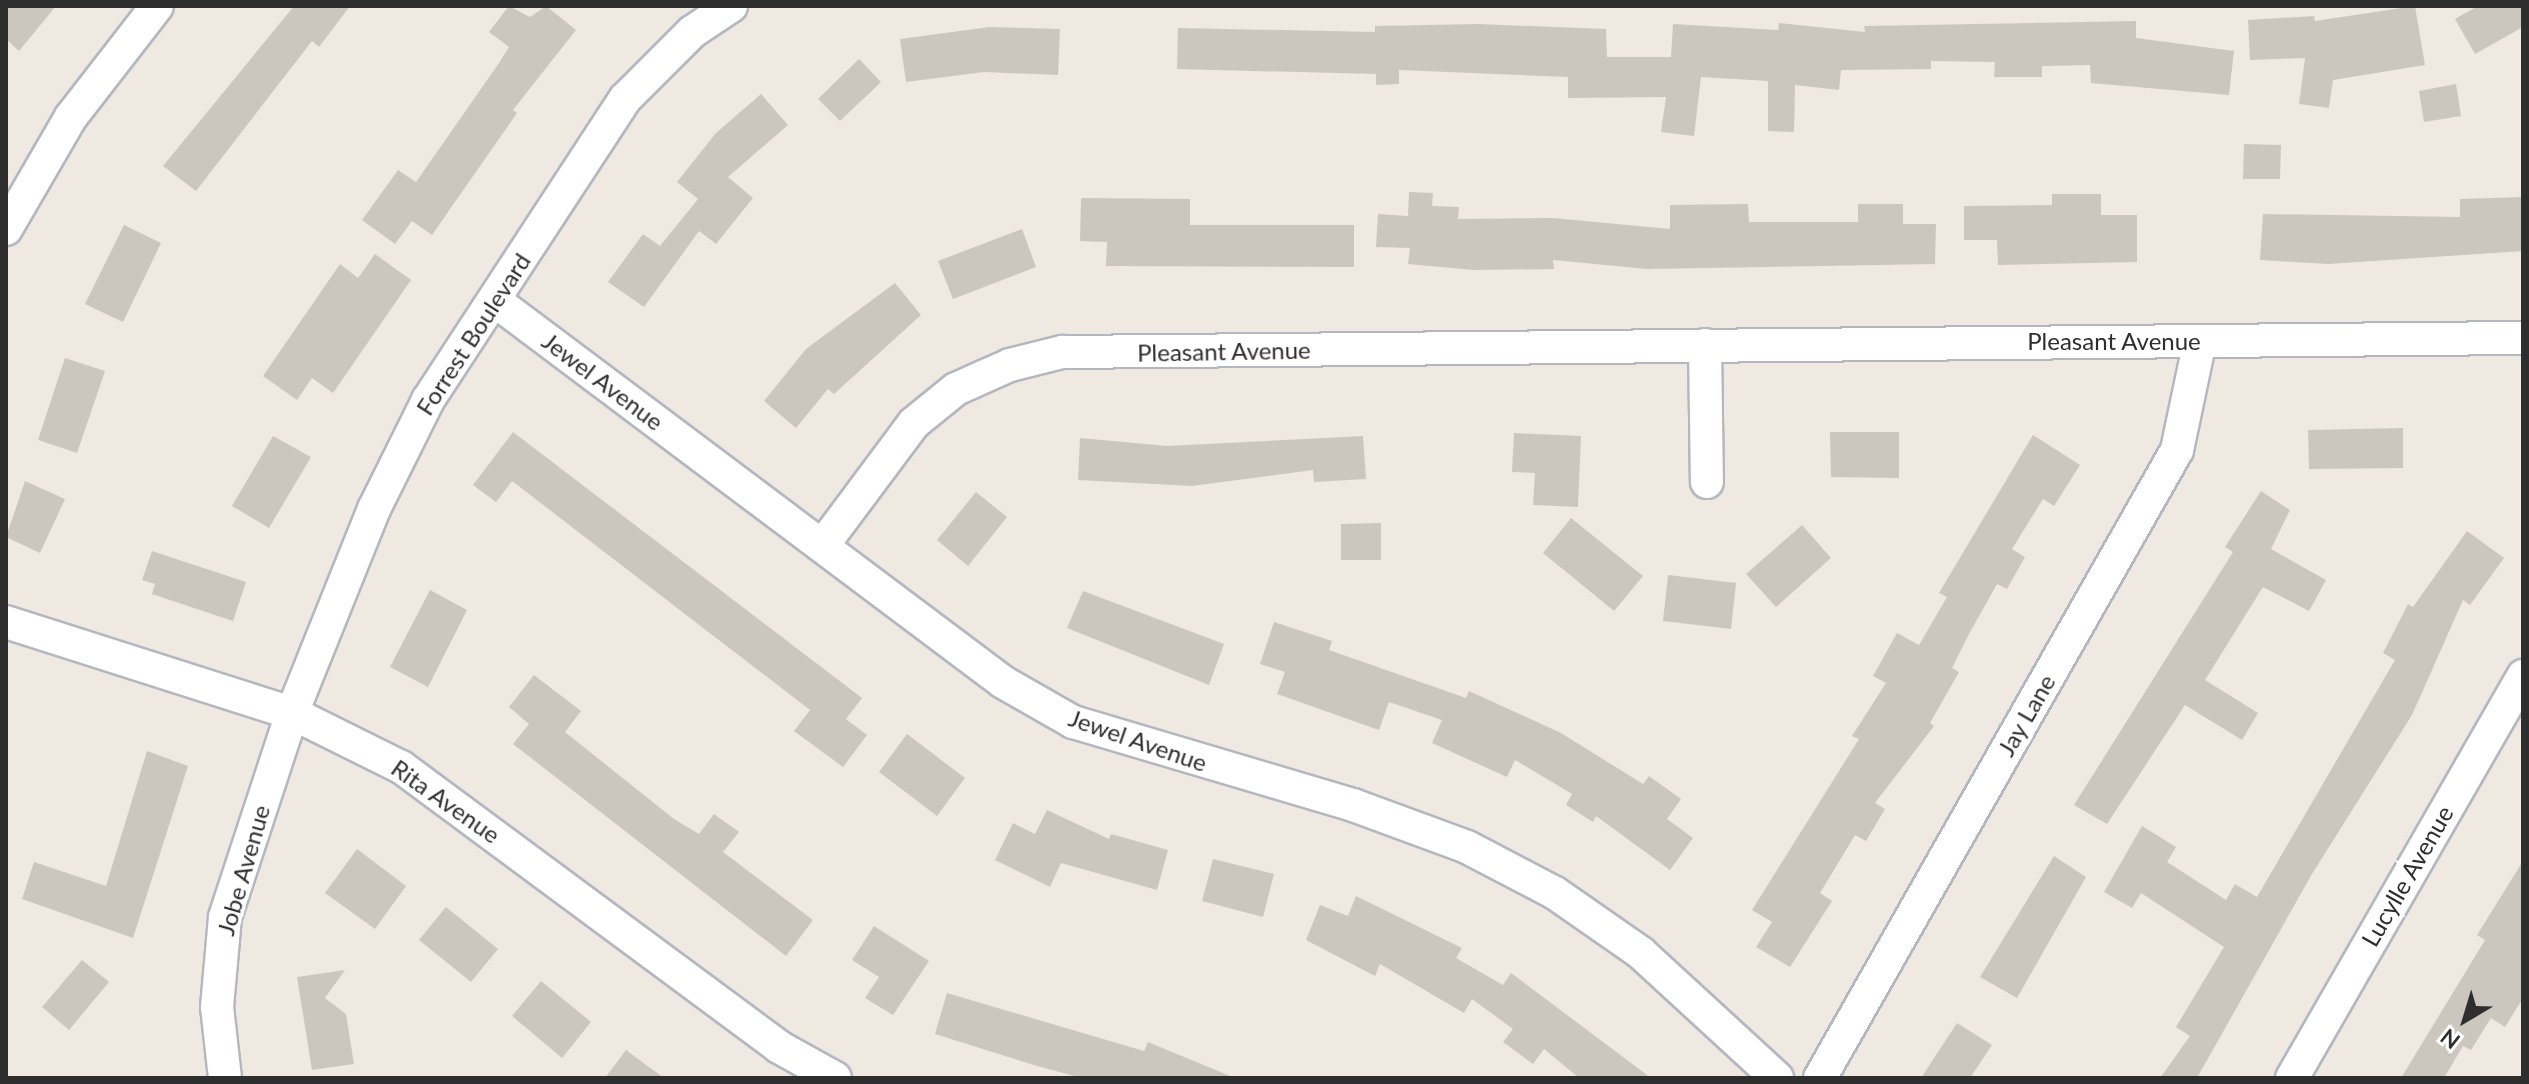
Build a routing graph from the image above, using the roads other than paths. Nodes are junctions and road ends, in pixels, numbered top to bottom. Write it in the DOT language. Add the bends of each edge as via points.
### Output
graph roads {
  1 [pos="157,6"];
  2 [pos="731,6"];
  3 [pos="6,229"];
  4 [pos="494,300"];
  5 [pos="2523,338"];
  6 [pos="2200,341"];
  7 [pos="1705,345"];
  8 [pos="1707,482"];
  9 [pos="823,545"];
  10 [pos="6,622"];
  11 [pos="2523,676"];
  12 [pos="292,713"];
  13 [pos="225,1078"];
  14 [pos="835,1078"];
  15 [pos="1777,1078"];
  16 [pos="1820,1078"];
  17 [pos="2292,1078"];
  1 -- 3 [label="street" via="71,117"];
  2 -- 4 [label="street, Forrest Boulevard" via="692,32 625,99"];
  4 -- 9 [label="street, Jewel Avenue"];
  4 -- 12 [label="street, Forrest Boulevard" via="428,400 381,495"];
  5 -- 6 [label="street, Pleasant Avenue"];
  6 -- 7 [label="street, Pleasant Avenue"];
  6 -- 16 [label="street, Jay Lane" via="2177,450"];
  7 -- 8 [label="street"];
  7 -- 9 [label="street, Pleasant Avenue" via="1062,352 1010,365 956,389 914,423"];
  9 -- 15 [label="street, Jewel Avenue" via="1003,682 1073,722 1353,805 1467,847 1555,893 1641,953"];
  10 -- 12 [label="street, Rita Avenue"];
  11 -- 17 [label="street, Lucylle Avenue"];
  12 -- 13 [label="street, Jobe Avenue" via="225,917 217,1007"];
  12 -- 14 [label="street, Rita Avenue" via="401,767 779,1047"];
}
